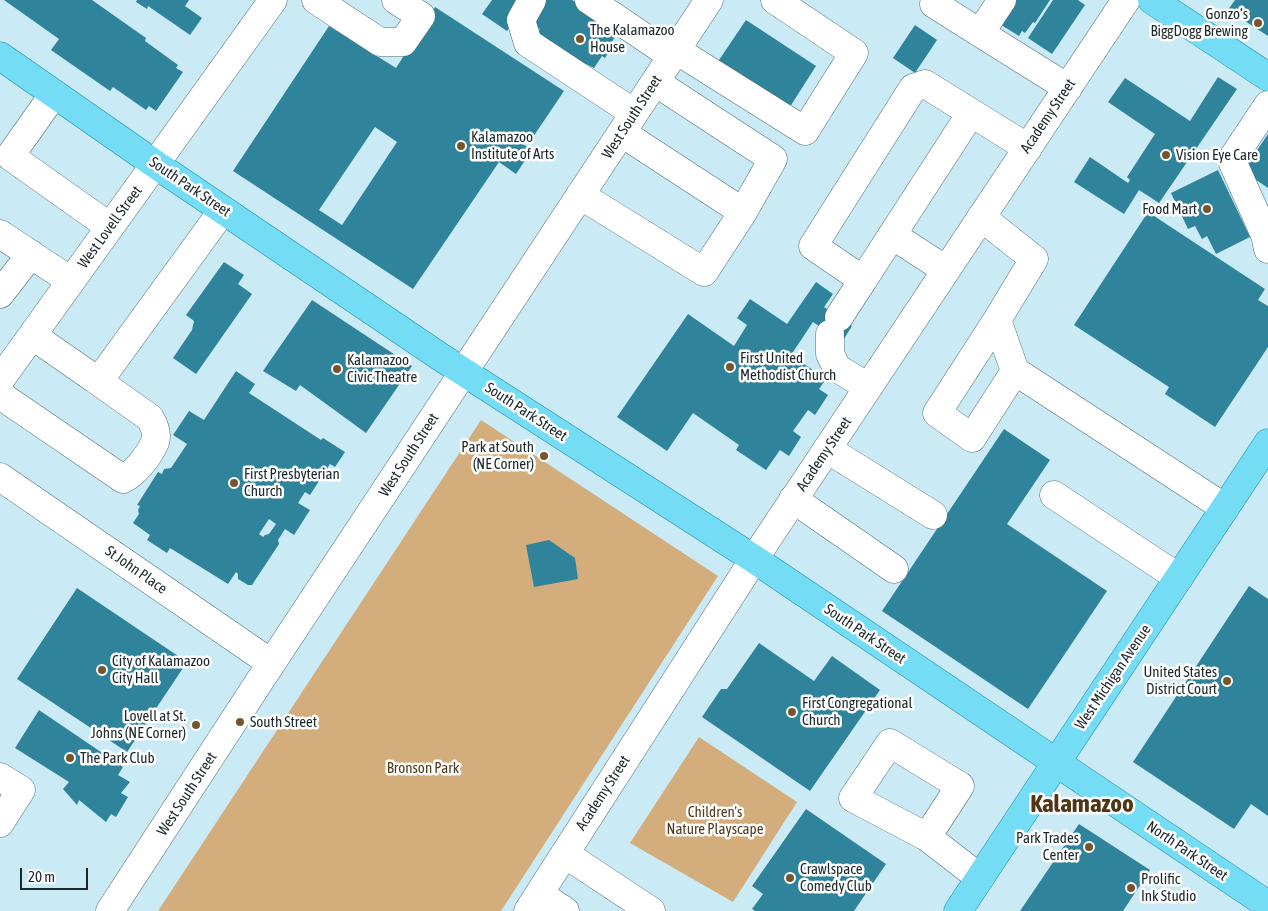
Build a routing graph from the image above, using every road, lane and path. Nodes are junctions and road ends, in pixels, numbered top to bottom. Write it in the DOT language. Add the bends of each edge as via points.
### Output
graph roads {
  1 [pos="274,0"];
  2 [pos="316,0"];
  3 [pos="396,0"];
  4 [pos="532,0"];
  5 [pos="590,0"];
  6 [pos="709,0"];
  7 [pos="775,0"];
  8 [pos="1002,0"];
  9 [pos="1126,0"];
  10 [pos="1152,0"];
  11 [pos="934,4"];
  12 [pos="980,33"];
  13 [pos="674,53"];
  14 [pos="0,56"];
  15 [pos="1268,77"];
  16 [pos="655,82"];
  17 [pos="1068,88"];
  18 [pos="54,94"];
  19 [pos="1268,106"];
  20 [pos="971,113"];
  21 [pos="628,123"];
  22 [pos="1028,148"];
  23 [pos="5,153"];
  24 [pos="155,164"];
  25 [pos="580,195"];
  26 [pos="223,210"];
  27 [pos="743,212"];
  28 [pos="981,218"];
  29 [pos="110,227"];
  30 [pos="0,234"];
  31 [pos="892,235"];
  32 [pos="1267,239"];
  33 [pos="31,254"];
  34 [pos="946,270"];
  35 [pos="863,280"];
  36 [pos="71,281"];
  37 [pos="0,294"];
  38 [pos="996,320"];
  39 [pos="33,336"];
  40 [pos="5,364"];
  41 [pos="1015,371"];
  42 [pos="464,372"];
  43 [pos="95,379"];
  44 [pos="868,387"];
  45 [pos="0,395"];
  46 [pos="827,449"];
  47 [pos="1266,452"];
  48 [pos="0,477"];
  49 [pos="1054,495"];
  50 [pos="794,499"];
  51 [pos="1225,508"];
  52 [pos="932,515"];
  53 [pos="754,559"];
  54 [pos="894,569"];
  55 [pos="1179,578"];
  56 [pos="271,663"];
  57 [pos="1056,763"];
  58 [pos="0,777"];
  59 [pos="0,823"];
  60 [pos="927,837"];
  61 [pos="564,854"];
  62 [pos="980,878"];
  63 [pos="1265,897"];
  64 [pos="533,902"];
  65 [pos="110,911"];
  66 [pos="564,911"];
  67 [pos="651,911"];
  68 [pos="958,911"];
  1 -- 24 [label="street, West Lovell Street"];
  2 -- 3 [label="street" via="380,42 403,42 421,16"];
  4 -- 21 [label="street" via="521,20 528,43"];
  5 -- 13 [label="street"];
  6 -- 13 [label="street, West South Street"];
  7 -- 13 [label="street" via="854,53 805,131"];
  8 -- 12 [label="street"];
  9 -- 17 [label="street, Academy Street"];
  10 -- 15 [label="main road"];
  11 -- 12 [label="street"];
  12 -- 17 [label="street"];
  13 -- 16 [label="street, West South Street"];
  14 -- 18 [label="main road, South Park Street"];
  16 -- 21 [label="street, West South Street"];
  16 -- 27 [label="street" via="773,159"];
  17 -- 22 [label="street, Academy Street"];
  18 -- 23 [label="street"];
  18 -- 24 [label="main road, South Park Street"];
  19 -- 32 [label="street" via="1232,163"];
  20 -- 22 [label="street"];
  20 -- 31 [label="street"];
  20 -- 35 [label="street" via="925,84 913,88 813,246"];
  21 -- 25 [label="street, West South Street"];
  21 -- 27 [label="street"];
  22 -- 28 [label="street, Academy Street"];
  23 -- 29 [label="street"];
  24 -- 26 [label="main road, South Park Street"];
  24 -- 29 [label="street, West Lovell Street"];
  25 -- 27 [label="street" via="704,272"];
  25 -- 42 [label="street, West South Street"];
  26 -- 42 [label="main road, South Park Street"];
  26 -- 43 [label="street" via="101,378"];
  28 -- 34 [label="street, Academy Street"];
  28 -- 38 [label="street" via="1034,259"];
  29 -- 36 [label="street, West Lovell Street"];
  30 -- 33 [label="street"];
  31 -- 34 [label="street"];
  31 -- 35 [label="street"];
  33 -- 36 [label="street"];
  33 -- 37 [label="street"];
  34 -- 44 [label="street, Academy Street"];
  35 -- 44 [label="street" via="834,326 830,354 837,368"];
  36 -- 39 [label="street, West Lovell Street"];
  38 -- 41 [label="street"];
  38 -- 41 [label="street" via="937,413 972,438"];
  39 -- 40 [label="street, West Lovell Street"];
  39 -- 43 [label="street"];
  41 -- 51 [label="street"];
  42 -- 53 [label="main road, South Park Street"];
  42 -- 56 [label="street, West South Street"];
  43 -- 45 [label="street" via="150,418 155,428 156,441 132,475 123,479"];
  44 -- 46 [label="street, Academy Street"];
  46 -- 50 [label="street, Academy Street"];
  46 -- 52 [label="street"];
  47 -- 51 [label="main road, West Michigan Avenue"];
  48 -- 56 [label="street, St John Place"];
  49 -- 55 [label="street"];
  50 -- 53 [label="street, Academy Street"];
  50 -- 54 [label="street"];
  51 -- 55 [label="main road, West Michigan Avenue"];
  53 -- 57 [label="main road, South Park Street"];
  53 -- 61 [label="street, Academy Street"];
  55 -- 57 [label="main road, West Michigan Avenue"];
  56 -- 65 [label="street, West South Street"];
  57 -- 62 [label="main road, West Michigan Avenue"];
  57 -- 63 [label="main road, North Park Street"];
  58 -- 59 [label="street" via="21,790"];
  60 -- 62 [label="street"];
  61 -- 64 [label="street, Academy Street"];
  61 -- 67 [label="street"];
  62 -- 68 [label="main road, West Michigan Avenue"];
  64 -- 66 [label="street"];
}
